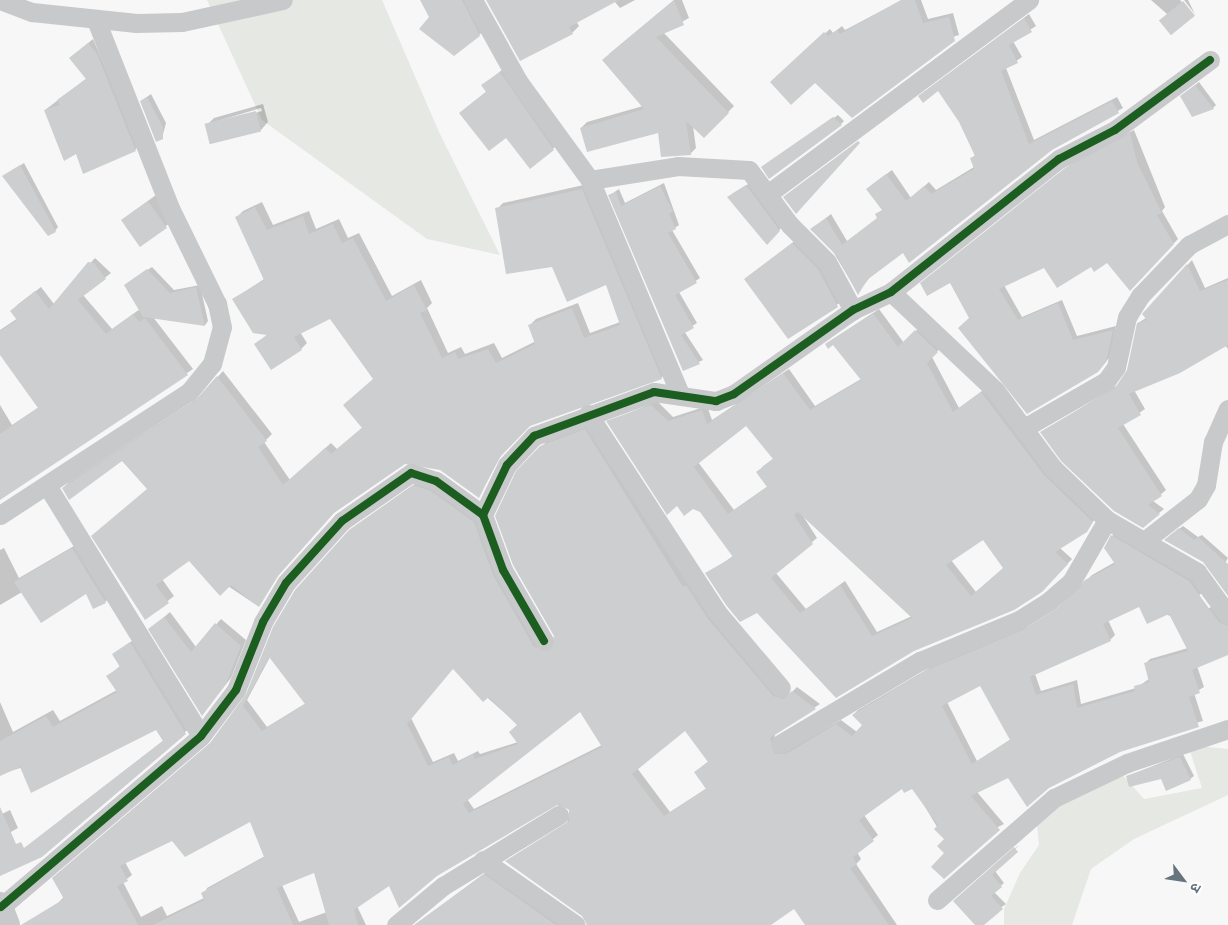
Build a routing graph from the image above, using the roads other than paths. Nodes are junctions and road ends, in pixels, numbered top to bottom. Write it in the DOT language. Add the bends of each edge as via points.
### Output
graph roads {
  1 [pos="0,0"];
  2 [pos="283,0"];
  3 [pos="473,0"];
  4 [pos="1029,0"];
  5 [pos="96,20"];
  6 [pos="1210,60"];
  7 [pos="590,180"];
  8 [pos="769,193"];
  9 [pos="1228,224"];
  10 [pos="891,292"];
  11 [pos="853,310"];
  12 [pos="681,396"];
  13 [pos="1228,409"];
  14 [pos="588,414"];
  15 [pos="1024,428"];
  16 [pos="48,487"];
  17 [pos="0,515"];
  18 [pos="483,515"];
  19 [pos="1107,520"];
  20 [pos="1143,542"];
  21 [pos="1228,615"];
  22 [pos="544,641"];
  23 [pos="781,688"];
  24 [pos="1228,729"];
  25 [pos="201,736"];
  26 [pos="780,744"];
  27 [pos="558,815"];
  28 [pos="483,860"];
  29 [pos="937,900"];
  30 [pos="3,912"];
  31 [pos="396,925"];
  32 [pos="576,925"];
  1 -- 5 [label="street" via="32,12"];
  2 -- 5 [label="street" via="182,22"];
  3 -- 7 [label="street" via="518,81"];
  4 -- 8 [label="street"];
  5 -- 16 [label="street" via="170,208 217,304 222,327 212,364 189,392"];
  6 -- 10 [label="street" via="1115,130 1058,160"];
  7 -- 8 [label="street" via="678,166 737,166 749,170"];
  7 -- 12 [label="street"];
  8 -- 11 [label="street" via="790,225 827,262"];
  9 -- 15 [label="street" via="1189,245 1140,296 1127,317 1119,361 1106,381"];
  10 -- 11 [label="street"];
  10 -- 15 [label="street" via="995,390"];
  11 -- 12 [label="street" via="734,394 716,401"];
  12 -- 14 [label="street" via="654,392"];
  13 -- 20 [label="street" via="1213,442 1206,485 1198,498"];
  14 -- 18 [label="street" via="534,436 516,451"];
  14 -- 23 [label="street" via="716,612"];
  15 -- 19 [label="street" via="1053,468"];
  16 -- 17 [label="street"];
  16 -- 25 [label="street"];
  18 -- 22 [label="street" via="503,570"];
  18 -- 25 [label="street" via="474,505 422,473 411,473 387,486 342,522 286,583 263,622 236,690"];
  19 -- 20 [label="street"];
  19 -- 26 [label="street" via="1071,582 1049,601 1020,620 920,661"];
  20 -- 21 [label="street" via="1197,572"];
  24 -- 29 [label="street" via="1127,763 1054,798"];
  25 -- 30 [label="street"];
  27 -- 28 [label="street"];
  28 -- 31 [label="street" via="443,886"];
  28 -- 32 [label="street"];
}
